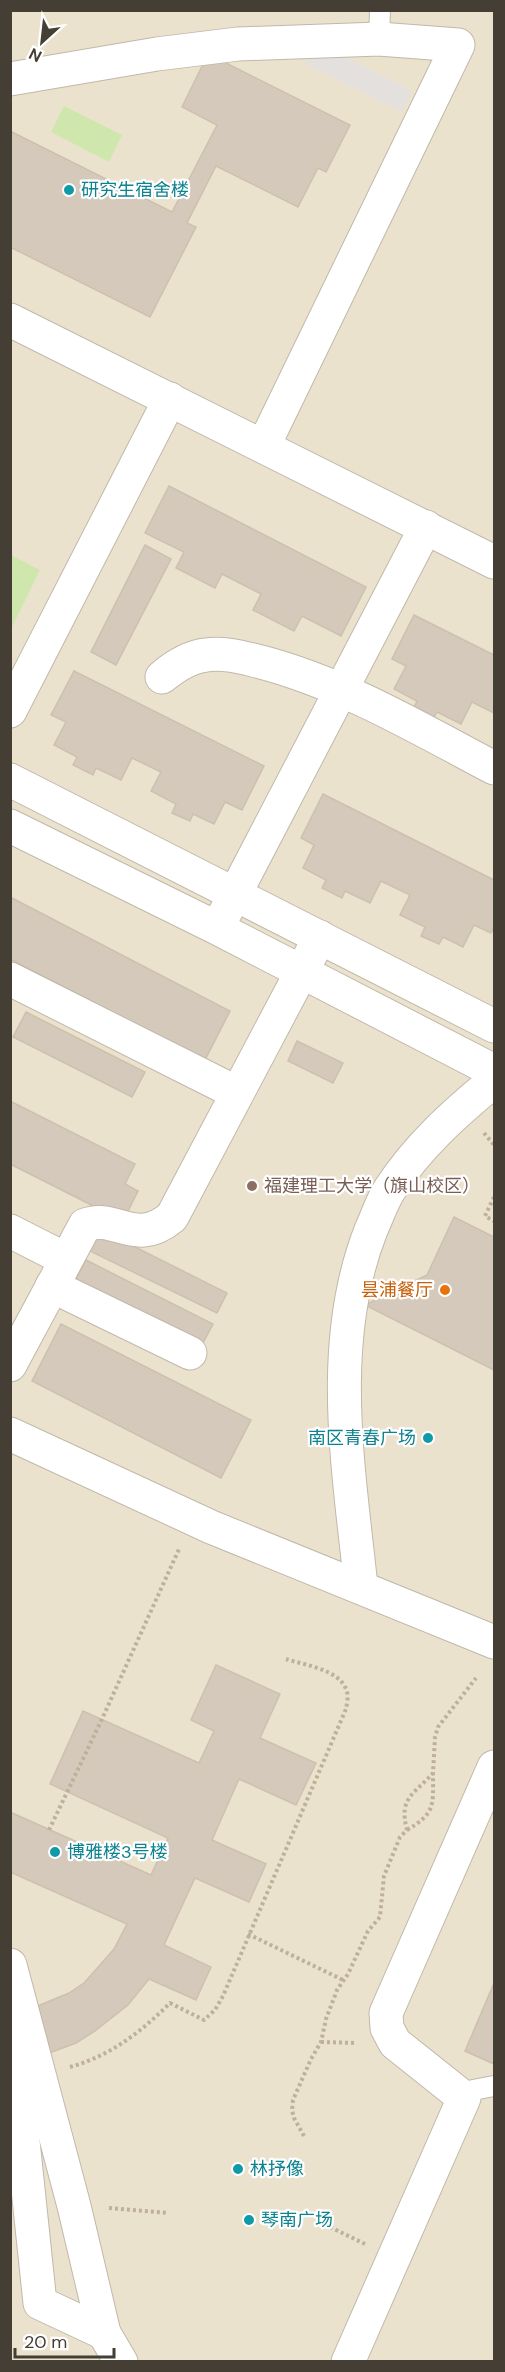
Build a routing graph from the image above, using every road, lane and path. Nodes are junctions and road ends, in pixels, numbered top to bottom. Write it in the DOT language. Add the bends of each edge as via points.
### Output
graph roads {
  1 [pos="379,25"];
  2 [pos="10,79"];
  3 [pos="10,320"];
  4 [pos="170,399"];
  5 [pos="264,446"];
  6 [pos="426,527"];
  7 [pos="495,562"];
  8 [pos="162,677"];
  9 [pos="343,689"];
  10 [pos="10,711"];
  11 [pos="495,768"];
  12 [pos="10,780"];
  13 [pos="10,826"];
  14 [pos="235,894"];
  15 [pos="218,928"];
  16 [pos="320,937"];
  17 [pos="302,973"];
  18 [pos="10,979"];
  19 [pos="495,1026"];
  20 [pos="495,1071"];
  21 [pos="495,1081"];
  22 [pos="237,1093"];
  23 [pos="495,1197"];
  24 [pos="495,1221"];
  25 [pos="10,1231"];
  26 [pos="58,1272"];
  27 [pos="190,1353"];
  28 [pos="10,1365"];
  29 [pos="10,1434"];
  30 [pos="192,1519"];
  31 [pos="361,1587"];
  32 [pos="495,1642"];
  33 [pos="286,1659"];
  34 [pos="476,1678"];
  35 [pos="495,1767"];
  36 [pos="433,1773"];
  37 [pos="50,1830"];
  38 [pos="407,1830"];
  39 [pos="248,1934"];
  40 [pos="10,1965"];
  41 [pos="343,1980"];
  42 [pos="10,2021"];
  43 [pos="38,2074"];
  44 [pos="495,2086"];
  45 [pos="464,2098"];
  46 [pos="304,2136"];
  47 [pos="74,2206"];
  48 [pos="168,2213"];
  49 [pos="104,2333"];
  50 [pos="121,2361"];
  51 [pos="348,2361"];
  1 -- 2 [label="street" via="157,54"];
  1 -- 5 [label="street" via="458,45"];
  3 -- 4 [label="street"];
  4 -- 5 [label="street"];
  4 -- 10 [label="street"];
  5 -- 6 [label="street"];
  6 -- 7 [label="street"];
  6 -- 9 [label="street"];
  8 -- 9 [label="street" via="175,666 208,654 284,669"];
  9 -- 11 [label="street"];
  9 -- 14 [label="street"];
  12 -- 14 [label="street"];
  13 -- 15 [label="street"];
  14 -- 15 [label="street"];
  14 -- 16 [label="street"];
  15 -- 17 [label="street"];
  16 -- 17 [label="street"];
  16 -- 19 [label="street"];
  17 -- 20 [label="street"];
  17 -- 22 [label="street"];
  18 -- 22 [label="street"];
  21 -- 31 [label="street" via="415,1155 389,1190 363,1251 348,1318 345,1407"];
  22 -- 26 [label="street" via="172,1217 163,1225 143,1231 92,1222 85,1225"];
  23 -- 24 [label="path" via="485,1216"];
  25 -- 26 [label="street"];
  26 -- 27 [label="street"];
  26 -- 28 [label="street"];
  29 -- 30 [label="street"];
  30 -- 31 [label="street"];
  30 -- 37 [label="path"];
  31 -- 32 [label="street"];
  33 -- 39 [label="path" via="332,1674 346,1689 346,1708"];
  34 -- 36 [label="path" via="438,1727"];
  35 -- 45 [label="street" via="386,2013 387,2028 395,2043"];
  36 -- 38 [label="path" via="409,1795 404,1817"];
  36 -- 38 [label="path" via="432,1810"];
  38 -- 41 [label="path" via="400,1837 384,1876 380,1917 368,1931"];
  39 -- 41 [label="path"];
  39 -- 43 [label="path" via="223,1996 204,2020 170,2003 141,2032 115,2048 88,2062"];
  40 -- 43 [label="street"];
  41 -- 46 [label="path" via="330,2005 321,2042 293,2100 294,2118"];
  42 -- 49 [label="street" via="40,2304"];
  43 -- 47 [label="street"];
  44 -- 45 [label="lane" via="473,2090"];
  45 -- 51 [label="street"];
  47 -- 48 [label="path"];
  47 -- 49 [label="street"];
  49 -- 50 [label="street"];
}
